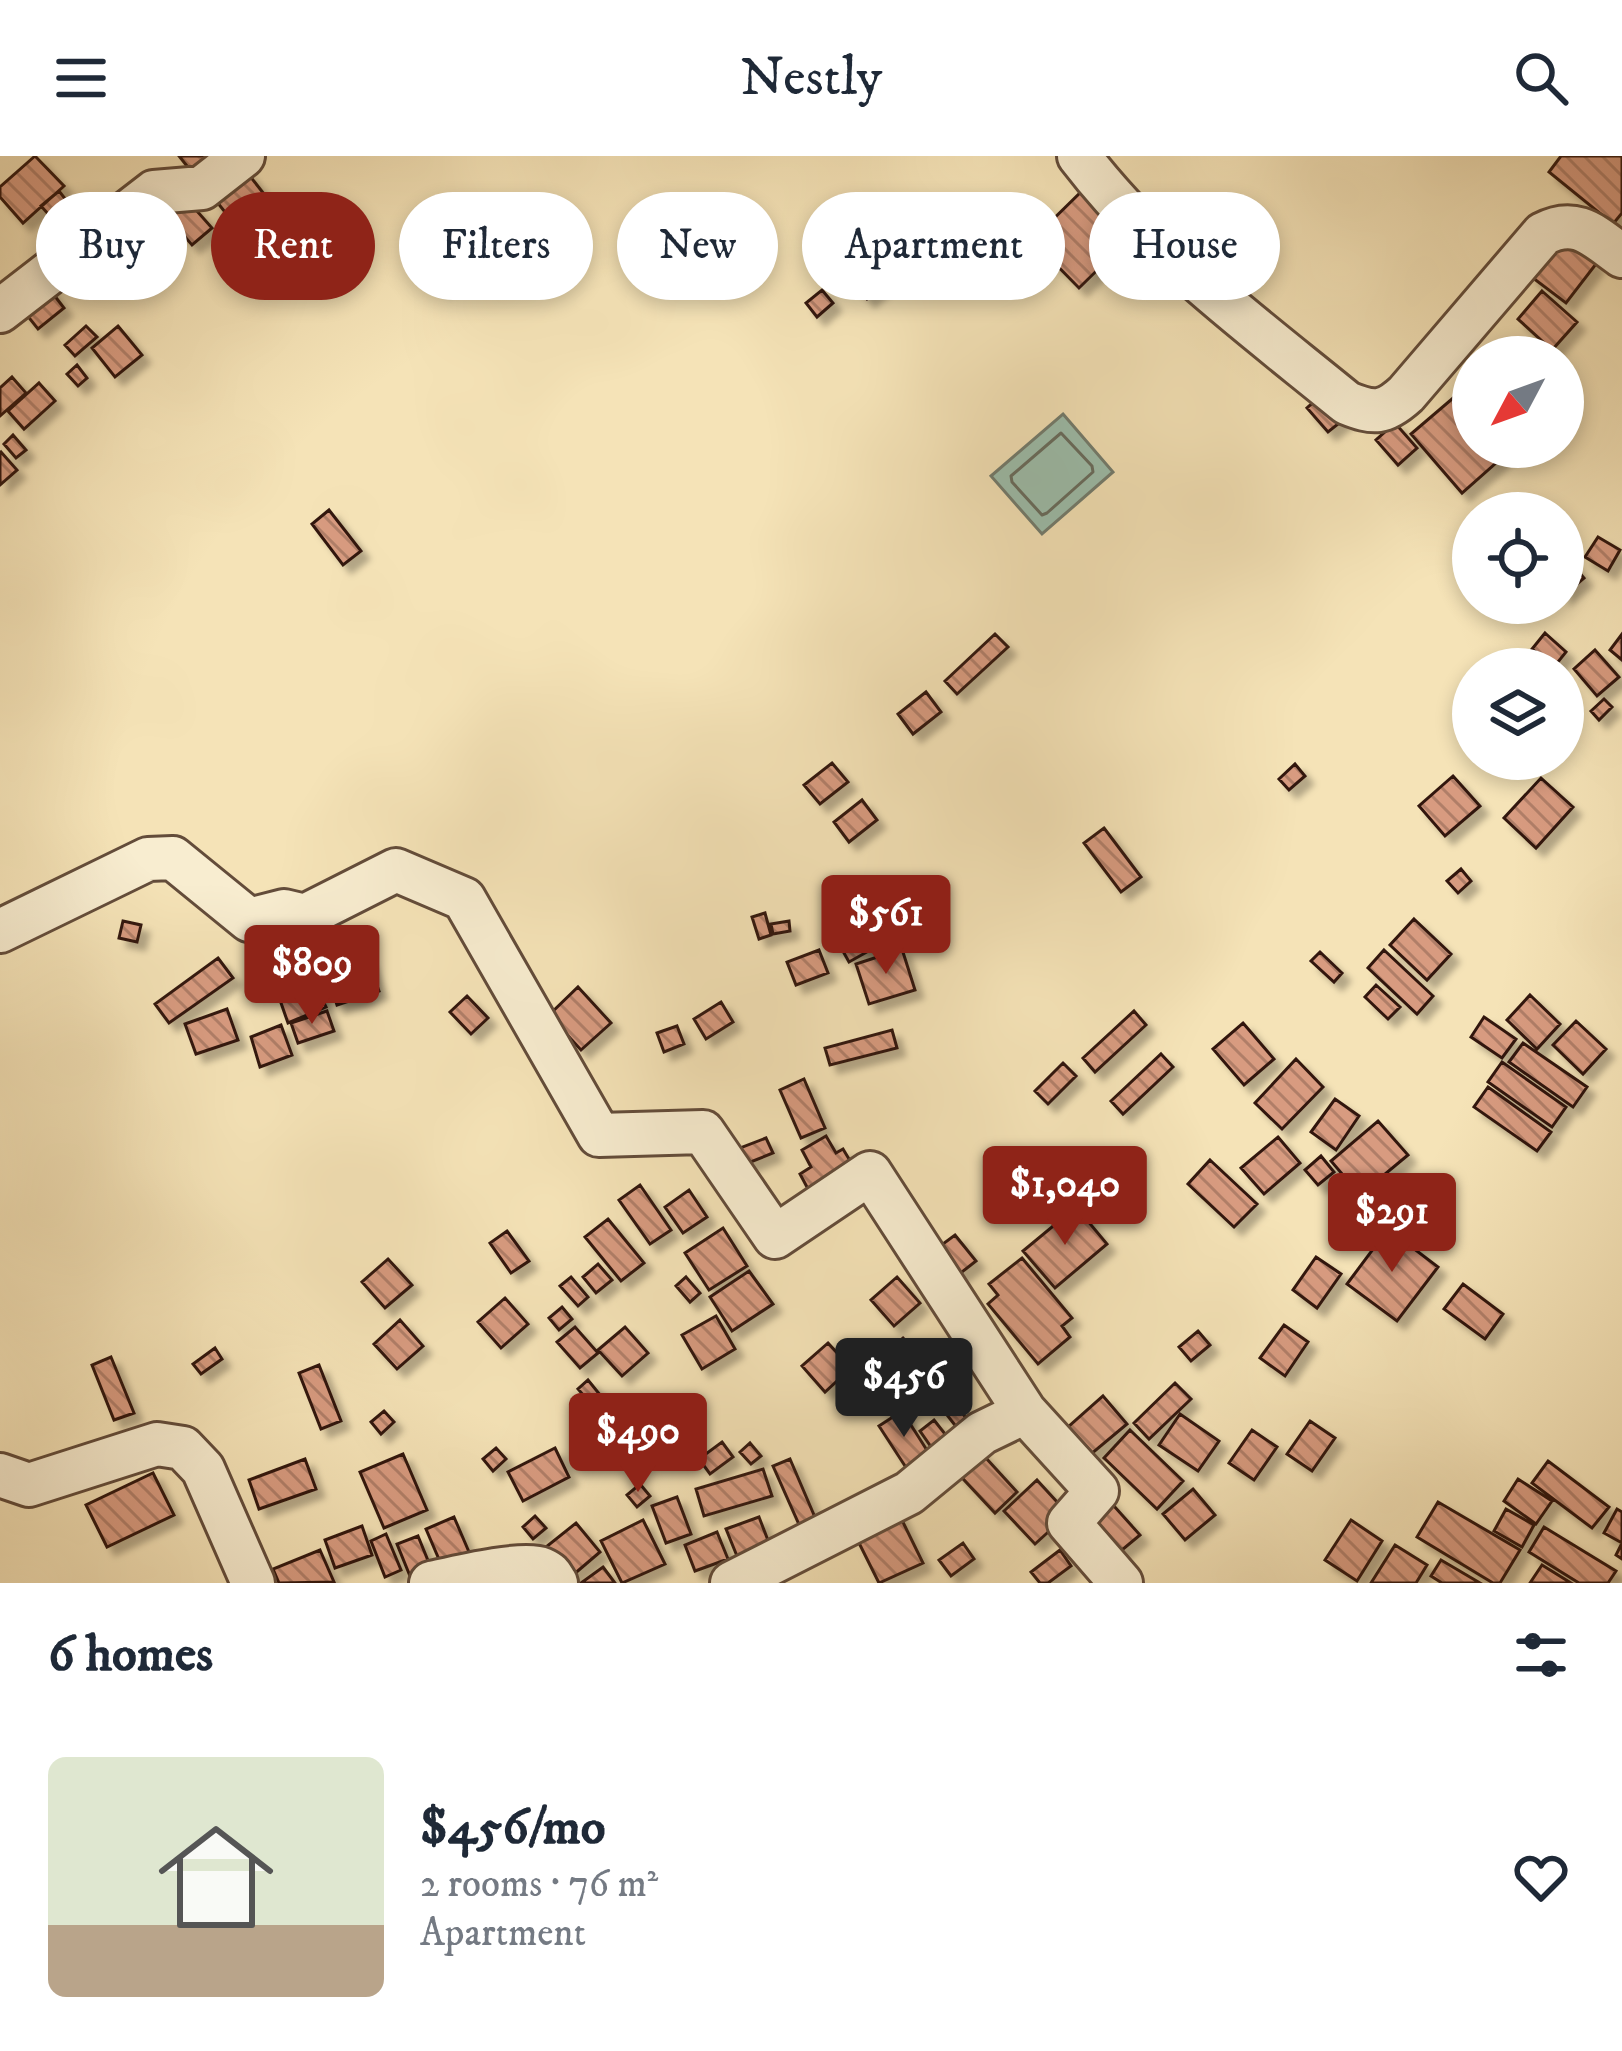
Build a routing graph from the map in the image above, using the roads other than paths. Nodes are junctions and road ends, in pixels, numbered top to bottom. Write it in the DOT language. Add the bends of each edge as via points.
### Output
graph roads {
  1 [pos="243,156"];
  2 [pos="1079,156"];
  3 [pos="1622,256"];
  4 [pos="0,311"];
  5 [pos="0,931"];
  6 [pos="1024,1412"];
  7 [pos="0,1474"];
  8 [pos="253,1583"];
  9 [pos="431,1583"];
  10 [pos="556,1583"];
  11 [pos="732,1583"];
  12 [pos="1121,1583"];
  1 -- 4 [label="street" via="202,188 154,192"];
  2 -- 3 [label="street" via="1193,277 1348,403 1370,412 1406,394 1544,234 1581,228"];
  5 -- 6 [label="street" via="148,859 173,858 249,920 284,910 305,916 396,870 464,899 599,1135 703,1132 776,1237 870,1173"];
  6 -- 11 [label="street" via="982,1433 909,1493"];
  6 -- 12 [label="street" via="1096,1491 1069,1523"];
  7 -- 8 [label="street" via="29,1484 157,1444 183,1448 203,1468"];
  9 -- 10 [label="street" via="536,1566"];
}
